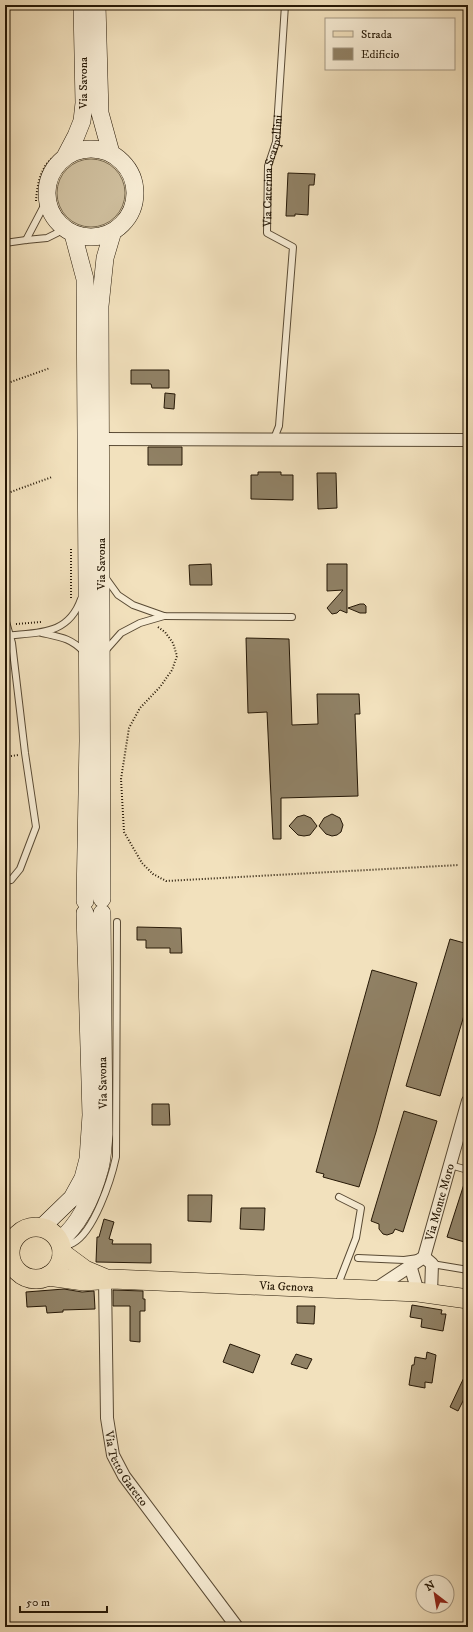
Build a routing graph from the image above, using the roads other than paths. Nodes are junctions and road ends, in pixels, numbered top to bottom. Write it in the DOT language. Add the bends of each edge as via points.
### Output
graph roads {
  1 [pos="82,5"];
  2 [pos="97,5"];
  3 [pos="285,5"];
  4 [pos="111,153"];
  5 [pos="60,156"];
  6 [pos="41,202"];
  7 [pos="69,231"];
  8 [pos="113,231"];
  9 [pos="26,240"];
  10 [pos="5,244"];
  11 [pos="101,439"];
  12 [pos="468,440"];
  13 [pos="273,441"];
  14 [pos="94,573"];
  15 [pos="164,616"];
  16 [pos="292,617"];
  17 [pos="5,618"];
  18 [pos="41,633"];
  19 [pos="8,636"];
  20 [pos="95,656"];
  21 [pos="5,881"];
  22 [pos="117,922"];
  23 [pos="468,1101"];
  24 [pos="450,1165"];
  25 [pos="468,1170"];
  26 [pos="339,1197"];
  27 [pos="41,1228"];
  28 [pos="61,1247"];
  29 [pos="8,1254"];
  30 [pos="358,1258"];
  31 [pos="428,1261"];
  32 [pos="410,1266"];
  33 [pos="468,1270"];
  34 [pos="13,1275"];
  35 [pos="48,1276"];
  36 [pos="105,1279"];
  37 [pos="337,1288"];
  38 [pos="374,1290"];
  39 [pos="424,1292"];
  40 [pos="468,1299"];
  41 [pos="237,1627"];
  1 -- 5 [label="street, Via Savona" via="82,121 76,136"];
  2 -- 4 [label="street, Via Savona" via="100,113"];
  3 -- 13 [label="lane, Via Caterina Scarpellini" via="276,142 268,166 267,233 293,247 280,426"];
  4 -- 5 [label="street" via="88,149"];
  4 -- 8 [label="street" via="122,161 130,172 135,198 124,222"];
  5 -- 6 [label="street"];
  6 -- 7 [label="street"];
  6 -- 9 [label="lane"];
  7 -- 8 [label="street" via="83,237 104,235"];
  7 -- 9 [label="lane" via="48,238"];
  7 -- 14 [label="street, Via Savona" via="85,278"];
  8 -- 11 [label="street, Via Savona" via="105,258 100,306"];
  9 -- 10 [label="lane"];
  11 -- 13 [label="street"];
  11 -- 14 [label="street, Via Savona"];
  12 -- 13 [label="street"];
  14 -- 15 [label="lane" via="133,605"];
  14 -- 18 [label="lane" via="77,610 66,623"];
  14 -- 20 [label="street, Via Savona"];
  15 -- 16 [label="lane"];
  15 -- 20 [label="lane" via="140,623 121,633"];
  17 -- 19 [label="lane"];
  18 -- 19 [label="lane"];
  18 -- 20 [label="lane" via="66,638"];
  19 -- 21 [label="lane" via="36,827 20,869 11,880"];
  20 -- 27 [label="street, Via Savona" via="88,741 85,907 91,1115 88,1158 83,1178 72,1198"];
  20 -- 28 [label="street, Via Savona" via="102,906 104,1134 100,1167 85,1206"];
  22 -- 28 [label="lane" via="116,1157 112,1177 98,1211 81,1238"];
  23 -- 24 [label="street, Via Monte Moro"];
  24 -- 25 [label="lane"];
  24 -- 31 [label="street, Via Monte Moro"];
  26 -- 37 [label="lane" via="360,1208 356,1238"];
  27 -- 28 [label="main road" via="48,1230"];
  27 -- 29 [label="main road" via="32,1227 24,1230 12,1243"];
  28 -- 35 [label="main road" via="58,1266"];
  28 -- 36 [label="main road, Via Genova" via="85,1270"];
  29 -- 34 [label="main road" via="15,1268"];
  30 -- 31 [label="lane"];
  31 -- 32 [label="street, Via Monte Moro"];
  31 -- 33 [label="lane"];
  31 -- 39 [label="street, Via Monte Moro"];
  32 -- 38 [label="street, Via Monte Moro"];
  32 -- 39 [label="street"];
  34 -- 35 [label="main road" via="34,1279"];
  35 -- 36 [label="main road, Via Genova" via="84,1281"];
  36 -- 37 [label="main road, Via Genova"];
  36 -- 41 [label="street, Via Tetto Garetto" via="107,1418 113,1455 124,1476"];
  37 -- 38 [label="main road, Via Genova"];
  38 -- 39 [label="main road, Via Genova"];
  39 -- 40 [label="main road, Via Genova"];
}
